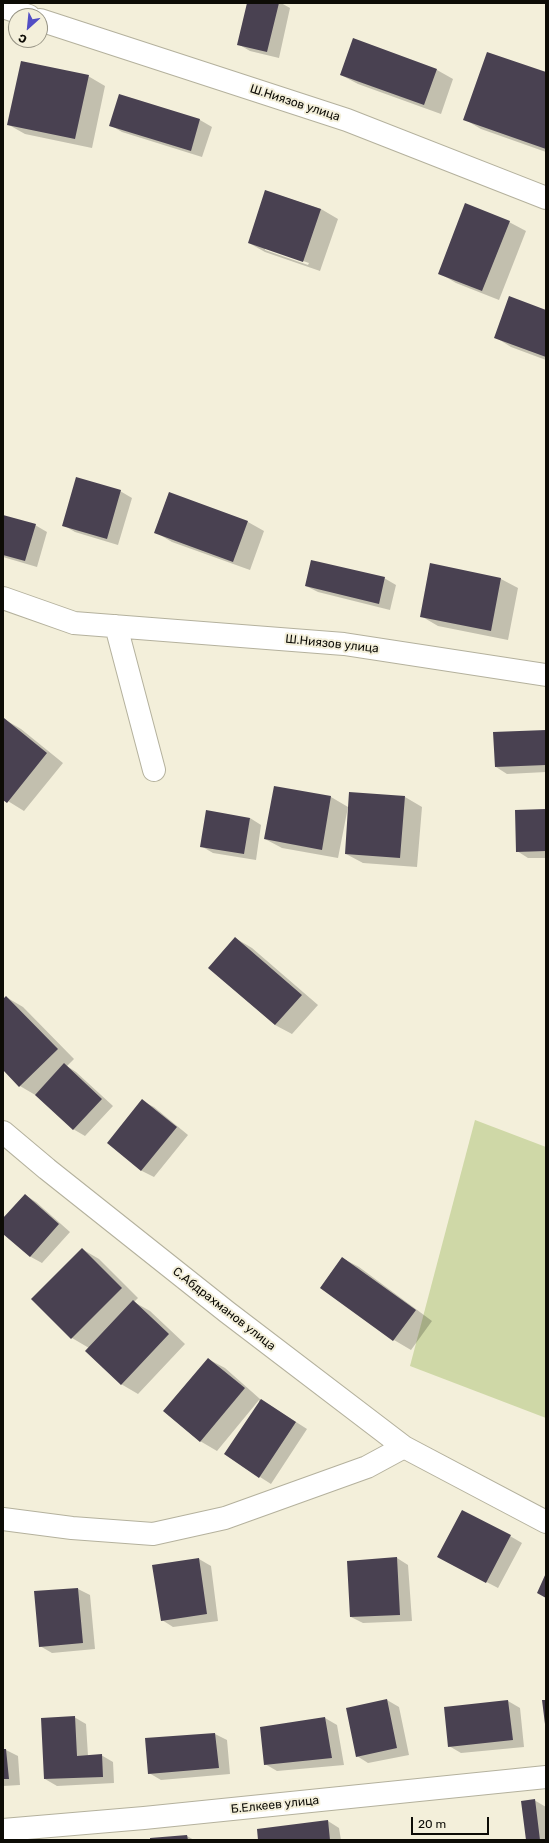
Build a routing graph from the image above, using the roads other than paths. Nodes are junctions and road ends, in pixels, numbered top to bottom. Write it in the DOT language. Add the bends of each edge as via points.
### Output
graph roads {
  1 [pos="48,23"];
  2 [pos="546,198"];
  3 [pos="3,598"];
  4 [pos="116,626"];
  5 [pos="546,675"];
  6 [pos="154,770"];
  7 [pos="3,1132"];
  8 [pos="404,1447"];
  9 [pos="3,1519"];
  10 [pos="546,1522"];
  11 [pos="546,1778"];
  12 [pos="3,1830"];
  1 -- 2 [label="street, Ш.Ниязов улица" via="347,120"];
  3 -- 4 [label="street, Ш.Ниязов улица" via="74,623"];
  4 -- 5 [label="street, Ш.Ниязов улица" via="344,644"];
  4 -- 6 [label="street"];
  7 -- 8 [label="street, С.Абдрахманов улица" via="227,1312"];
  8 -- 9 [label="street" via="367,1467 240,1513 153,1534 72,1528"];
  8 -- 10 [label="street, С.Абдрахманов улица"];
  11 -- 12 [label="street, Б.Елкеев улица"];
}
